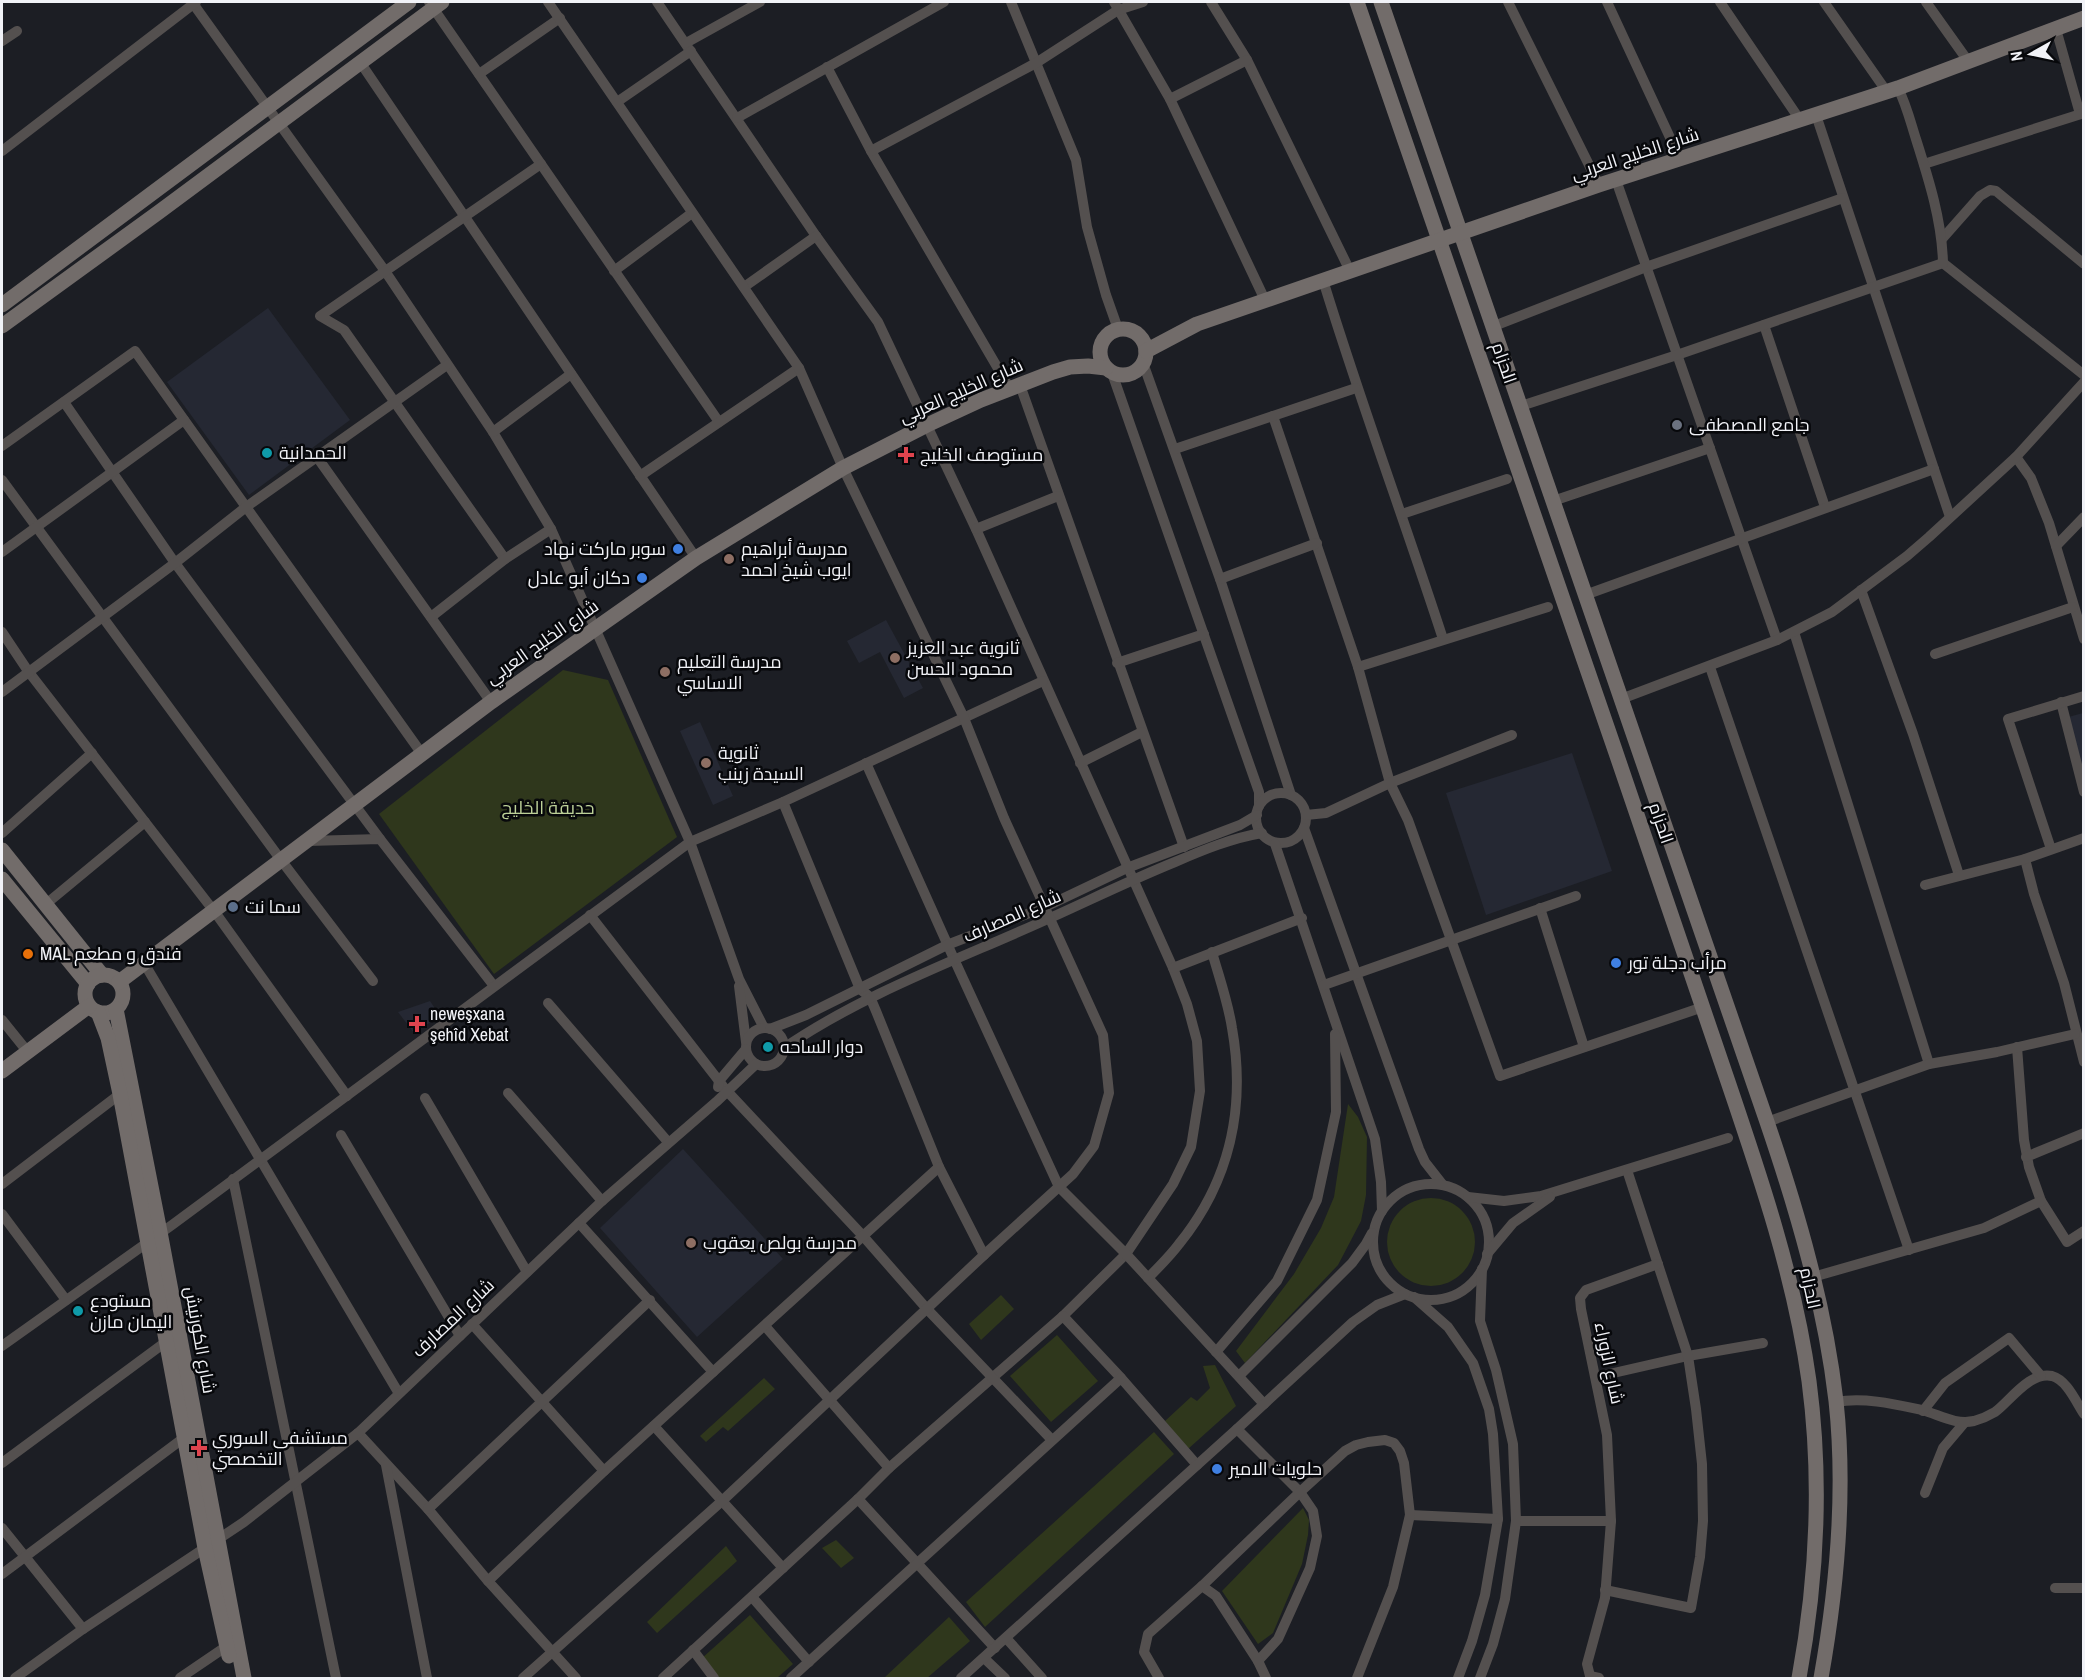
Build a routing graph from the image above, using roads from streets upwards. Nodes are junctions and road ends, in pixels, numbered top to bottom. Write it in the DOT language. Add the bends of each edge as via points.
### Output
graph roads {
  1 [pos="194,2"];
  2 [pos="409,2"];
  3 [pos="548,2"];
  4 [pos="657,2"];
  5 [pos="760,2"];
  6 [pos="944,2"];
  7 [pos="1011,2"];
  8 [pos="1143,2"];
  9 [pos="1211,2"];
  10 [pos="1357,2"];
  11 [pos="1381,2"];
  12 [pos="1509,2"];
  13 [pos="1607,2"];
  14 [pos="1720,2"];
  15 [pos="1824,2"];
  16 [pos="1926,2"];
  17 [pos="435,4"];
  18 [pos="1116,6"];
  19 [pos="560,18"];
  20 [pos="2084,18"];
  21 [pos="2056,29"];
  22 [pos="17,31"];
  23 [pos="2,41"];
  24 [pos="689,47"];
  25 [pos="1247,60"];
  26 [pos="360,62"];
  27 [pos="1968,62"];
  28 [pos="1036,63"];
  29 [pos="827,67"];
  30 [pos="479,74"];
  31 [pos="1893,90"];
  32 [pos="1170,99"];
  33 [pos="617,102"];
  34 [pos="267,107"];
  35 [pos="2082,113"];
  36 [pos="1816,115"];
  37 [pos="737,118"];
  38 [pos="1800,120"];
  39 [pos="278,123"];
  40 [pos="2,151"];
  41 [pos="872,151"];
  42 [pos="1680,159"];
  43 [pos="541,164"];
  44 [pos="1924,164"];
  45 [pos="1616,180"];
  46 [pos="1599,185"];
  47 [pos="1843,198"];
  48 [pos="692,213"];
  49 [pos="465,217"];
  50 [pos="1461,234"];
  51 [pos="816,236"];
  52 [pos="1441,239"];
  53 [pos="1942,239"];
  54 [pos="1943,263"];
  55 [pos="2084,264"];
  56 [pos="1646,267"];
  57 [pos="1350,270"];
  58 [pos="614,271"];
  59 [pos="385,272"];
  60 [pos="1323,280"];
  61 [pos="744,286"];
  62 [pos="1873,287"];
  63 [pos="1265,300"];
  64 [pos="2,305"];
  65 [pos="1197,324"];
  66 [pos="1764,325"];
  67 [pos="2,326"];
  68 [pos="1494,326"];
  69 [pos="1118,329"];
  70 [pos="1135,332"];
  71 [pos="1101,344"];
  72 [pos="1677,355"];
  73 [pos="1145,357"];
  74 [pos="447,365"];
  75 [pos="799,368"];
  76 [pos="1109,370"];
  77 [pos="1053,372"];
  78 [pos="571,374"];
  79 [pos="2084,375"];
  80 [pos="2084,382"];
  81 [pos="1015,387"];
  82 [pos="1356,388"];
  83 [pos="395,401"];
  84 [pos="64,402"];
  85 [pos="1521,406"];
  86 [pos="1273,416"];
  87 [pos="184,420"];
  88 [pos="719,422"];
  89 [pos="927,424"];
  90 [pos="493,432"];
  91 [pos="2,446"];
  92 [pos="1710,448"];
  93 [pos="1175,449"];
  94 [pos="317,457"];
  95 [pos="2016,457"];
  96 [pos="843,468"];
  97 [pos="1934,469"];
  98 [pos="112,472"];
  99 [pos="640,476"];
  100 [pos="1507,479"];
  101 [pos="2,480"];
  102 [pos="1058,496"];
  103 [pos="1553,501"];
  104 [pos="246,507"];
  105 [pos="1825,507"];
  106 [pos="1402,514"];
  107 [pos="2084,517"];
  108 [pos="1950,518"];
  109 [pos="36,527"];
  110 [pos="551,529"];
  111 [pos="976,529"];
  112 [pos="1742,540"];
  113 [pos="1317,543"];
  114 [pos="2056,546"];
  115 [pos="2,552"];
  116 [pos="696,558"];
  117 [pos="505,559"];
  118 [pos="175,563"];
  119 [pos="1220,579"];
  120 [pos="1861,590"];
  121 [pos="1585,595"];
  122 [pos="1548,607"];
  123 [pos="2073,607"];
  124 [pos="102,616"];
  125 [pos="431,617"];
  126 [pos="595,629"];
  127 [pos="2,632"];
  128 [pos="1794,632"];
  129 [pos="1204,634"];
  130 [pos="1443,639"];
  131 [pos="2084,639"];
  132 [pos="1777,640"];
  133 [pos="1935,654"];
  134 [pos="1118,663"];
  135 [pos="1358,667"];
  136 [pos="1710,667"];
  137 [pos="28,671"];
  138 [pos="1043,681"];
  139 [pos="2,692"];
  140 [pos="2084,696"];
  141 [pos="1621,699"];
  142 [pos="491,702"];
  143 [pos="2061,702"];
  144 [pos="964,718"];
  145 [pos="1142,732"];
  146 [pos="1512,735"];
  147 [pos="92,753"];
  148 [pos="422,754"];
  149 [pos="866,763"];
  150 [pos="1080,763"];
  151 [pos="1390,783"];
  152 [pos="2084,792"];
  153 [pos="1291,795"];
  154 [pos="783,802"];
  155 [pos="354,804"];
  156 [pos="1258,811"];
  157 [pos="1306,815"];
  158 [pos="145,822"];
  159 [pos="1304,828"];
  160 [pos="2,833"];
  161 [pos="1262,833"];
  162 [pos="2084,838"];
  163 [pos="380,839"];
  164 [pos="308,841"];
  165 [pos="690,842"];
  166 [pos="1275,843"];
  167 [pos="1184,847"];
  168 [pos="2051,849"];
  169 [pos="2,850"];
  170 [pos="2025,859"];
  171 [pos="281,860"];
  172 [pos="1127,868"];
  173 [pos="1959,875"];
  174 [pos="2,879"];
  175 [pos="1132,879"];
  176 [pos="1925,885"];
  177 [pos="1576,896"];
  178 [pos="46,904"];
  179 [pos="1045,907"];
  180 [pos="1540,908"];
  181 [pos="214,911"];
  182 [pos="590,915"];
  183 [pos="1302,918"];
  184 [pos="1049,919"];
  185 [pos="1451,939"];
  186 [pos="947,945"];
  187 [pos="1212,952"];
  188 [pos="954,960"];
  189 [pos="144,963"];
  190 [pos="1173,968"];
  191 [pos="1356,972"];
  192 [pos="102,975"];
  193 [pos="738,980"];
  194 [pos="372,981"];
  195 [pos="118,982"];
  196 [pos="87,984"];
  197 [pos="1324,985"];
  198 [pos="494,986"];
  199 [pos="860,989"];
  200 [pos="870,998"];
  201 [pos="548,1003"];
  202 [pos="1703,1007"];
  203 [pos="94,1009"];
  204 [pos="116,1009"];
  205 [pos="2,1020"];
  206 [pos="1335,1022"];
  207 [pos="767,1028"];
  208 [pos="2075,1034"];
  209 [pos="746,1046"];
  210 [pos="1584,1047"];
  211 [pos="2017,1047"];
  212 [pos="784,1048"];
  213 [pos="27,1051"];
  214 [pos="2084,1062"];
  215 [pos="756,1064"];
  216 [pos="1929,1064"];
  217 [pos="2,1071"];
  218 [pos="719,1081"];
  219 [pos="726,1090"];
  220 [pos="1855,1090"];
  221 [pos="508,1093"];
  222 [pos="120,1094"];
  223 [pos="347,1096"];
  224 [pos="425,1098"];
  225 [pos="716,1102"];
  226 [pos="1767,1122"];
  227 [pos="2084,1133"];
  228 [pos="341,1135"];
  229 [pos="1728,1138"];
  230 [pos="668,1142"];
  231 [pos="2026,1157"];
  232 [pos="259,1159"];
  233 [pos="939,1167"];
  234 [pos="1626,1170"];
  235 [pos="233,1179"];
  236 [pos="2,1184"];
  237 [pos="1443,1185"];
  238 [pos="1059,1187"];
  239 [pos="1561,1191"];
  240 [pos="1468,1197"];
  241 [pos="602,1201"];
  242 [pos="2041,1201"];
  243 [pos="1382,1211"];
  244 [pos="2,1214"];
  245 [pos="579,1223"];
  246 [pos="1375,1227"];
  247 [pos="2084,1231"];
  248 [pos="863,1236"];
  249 [pos="154,1237"];
  250 [pos="1909,1250"];
  251 [pos="1126,1254"];
  252 [pos="1487,1254"];
  253 [pos="984,1255"];
  254 [pos="1658,1264"];
  255 [pos="1482,1269"];
  256 [pos="527,1272"];
  257 [pos="1813,1277"];
  258 [pos="1148,1278"];
  259 [pos="1410,1296"];
  260 [pos="66,1300"];
  261 [pos="650,1300"];
  262 [pos="927,1309"];
  263 [pos="1063,1316"];
  264 [pos="472,1324"];
  265 [pos="765,1326"];
  266 [pos="460,1336"];
  267 [pos="167,1341"];
  268 [pos="1763,1343"];
  269 [pos="2,1346"];
  270 [pos="1216,1352"];
  271 [pos="1688,1356"];
  272 [pos="713,1372"];
  273 [pos="1239,1376"];
  274 [pos="2041,1376"];
  275 [pos="992,1377"];
  276 [pos="1596,1377"];
  277 [pos="1122,1378"];
  278 [pos="398,1392"];
  279 [pos="829,1400"];
  280 [pos="541,1402"];
  281 [pos="1836,1402"];
  282 [pos="1264,1404"];
  283 [pos="1923,1411"];
  284 [pos="2084,1414"];
  285 [pos="1965,1422"];
  286 [pos="654,1426"];
  287 [pos="1237,1429"];
  288 [pos="358,1433"];
  289 [pos="185,1437"];
  290 [pos="1052,1440"];
  291 [pos="2,1463"];
  292 [pos="386,1464"];
  293 [pos="1197,1465"];
  294 [pos="889,1468"];
  295 [pos="604,1472"];
  296 [pos="296,1482"];
  297 [pos="1300,1492"];
  298 [pos="1925,1493"];
  299 [pos="858,1499"];
  300 [pos="722,1501"];
  301 [pos="428,1509"];
  302 [pos="1410,1515"];
  303 [pos="1498,1519"];
  304 [pos="1516,1521"];
  305 [pos="1611,1521"];
  306 [pos="2,1527"];
  307 [pos="211,1544"];
  308 [pos="24,1557"];
  309 [pos="917,1562"];
  310 [pos="783,1569"];
  311 [pos="2,1574"];
  312 [pos="488,1581"];
  313 [pos="1202,1586"];
  314 [pos="2055,1588"];
  315 [pos="2084,1588"];
  316 [pos="1605,1590"];
  317 [pos="752,1597"];
  318 [pos="83,1629"];
  319 [pos="1006,1638"];
  320 [pos="227,1646"];
  321 [pos="994,1648"];
  322 [pos="693,1650"];
  323 [pos="552,1653"];
  324 [pos="984,1658"];
  325 [pos="1258,1661"];
  326 [pos="808,1662"];
  327 [pos="15,1678"];
  328 [pos="180,1678"];
  329 [pos="233,1678"];
  330 [pos="244,1678"];
  331 [pos="336,1678"];
  332 [pos="427,1678"];
  333 [pos="522,1678"];
  334 [pos="576,1678"];
  335 [pos="663,1678"];
  336 [pos="714,1678"];
  337 [pos="791,1678"];
  338 [pos="961,1678"];
  339 [pos="1005,1678"];
  340 [pos="1042,1678"];
  341 [pos="1160,1678"];
  342 [pos="1266,1678"];
  343 [pos="1357,1678"];
  344 [pos="1458,1678"];
  345 [pos="1480,1678"];
  346 [pos="1599,1678"];
  347 [pos="1799,1678"];
  348 [pos="1821,1678"];
  1 -- 34 [label="street"];
  1 -- 40 [label="street"];
  2 -- 34 [label="street"];
  3 -- 19 [label="street"];
  4 -- 24 [label="street"];
  5 -- 24 [label="street"];
  6 -- 29 [label="street"];
  7 -- 28 [label="street"];
  8 -- 18 [label="street"];
  9 -- 25 [label="street"];
  10 -- 52 [label="street, الحزام"];
  11 -- 50 [label="street"];
  12 -- 46 [label="street"];
  13 -- 42 [label="street"];
  14 -- 38 [label="street"];
  15 -- 31 [label="street"];
  16 -- 27 [label="street"];
  17 -- 26 [label="street"];
  17 -- 30 [label="street"];
  18 -- 28 [label="street"];
  18 -- 32 [label="street"];
  19 -- 30 [label="street"];
  19 -- 33 [label="street"];
  20 -- 21 [label="street, شارع الخليج العربي"];
  21 -- 27 [label="street, شارع الخليج العربي"];
  21 -- 35 [label="street"];
  22 -- 23 [label="street"];
  24 -- 33 [label="street"];
  24 -- 37 [label="street"];
  25 -- 32 [label="street"];
  25 -- 57 [label="street"];
  26 -- 39 [label="street"];
  26 -- 49 [label="street"];
  27 -- 31 [label="street, شارع الخليج العربي"];
  28 -- 41 [label="street"];
  28 -- 69 [label="street" via="1076,160 1087,228"];
  29 -- 37 [label="street"];
  29 -- 41 [label="street"];
  30 -- 43 [label="street"];
  31 -- 36 [label="street, شارع الخليج العربي"];
  31 -- 44 [label="street" via="1906,104"];
  32 -- 63 [label="street"];
  33 -- 48 [label="street"];
  34 -- 39 [label="street"];
  34 -- 64 [label="street"];
  35 -- 44 [label="street"];
  36 -- 38 [label="street, شارع الخليج العربي"];
  36 -- 47 [label="street"];
  37 -- 51 [label="street"];
  38 -- 42 [label="street, شارع الخليج العربي"];
  39 -- 59 [label="street"];
  39 -- 67 [label="street"];
  41 -- 81 [label="street"];
  42 -- 45 [label="street, شارع الخليج العربي"];
  43 -- 49 [label="street"];
  43 -- 58 [label="street"];
  44 -- 53 [label="street"];
  45 -- 46 [label="street, شارع الخليج العربي"];
  45 -- 56 [label="street"];
  46 -- 50 [label="street, شارع الخليج العربي"];
  47 -- 56 [label="street"];
  47 -- 62 [label="street"];
  48 -- 58 [label="street"];
  48 -- 61 [label="street"];
  49 -- 59 [label="street"];
  49 -- 78 [label="street"];
  50 -- 52 [label="street, شارع الخليج العربي"];
  50 -- 68 [label="street"];
  51 -- 61 [label="street"];
  51 -- 89 [label="street" via="878,322"];
  52 -- 57 [label="street, شارع الخليج العربي"];
  52 -- 202 [label="street, الحزام"];
  53 -- 54 [label="street"];
  53 -- 55 [label="street" via="1980,196 1996,191"];
  54 -- 62 [label="street"];
  54 -- 79 [label="street"];
  56 -- 68 [label="street"];
  56 -- 72 [label="street"];
  57 -- 60 [label="street, شارع الخليج العربي"];
  58 -- 88 [label="street"];
  59 -- 74 [label="street"];
  59 -- 83 [label="street" via="320,316 344,330"];
  60 -- 63 [label="street, شارع الخليج العربي"];
  60 -- 82 [label="street"];
  61 -- 75 [label="street"];
  62 -- 66 [label="street"];
  62 -- 97 [label="street"];
  63 -- 65 [label="street, شارع الخليج العربي"];
  65 -- 70 [label="street, شارع الخليج العربي"];
  65 -- 73 [label="street, شارع الخليج العربي" via="1171,336"];
  66 -- 72 [label="street"];
  66 -- 105 [label="street"];
  68 -- 85 [label="street"];
  69 -- 70 [label="street, شارع الخليج العربي"];
  69 -- 71 [label="street, شارع الخليج العربي"];
  70 -- 73 [label="street" via="1141,337"];
  71 -- 76 [label="street" via="1100,352"];
  71 -- 77 [label="street, شارع الخليج العربي"];
  72 -- 85 [label="street"];
  72 -- 92 [label="street"];
  73 -- 76 [label="street, شارع الخليج العربي" via="1130,375"];
  73 -- 93 [label="street"];
  74 -- 83 [label="street"];
  74 -- 90 [label="street"];
  75 -- 88 [label="street"];
  75 -- 96 [label="street"];
  76 -- 77 [label="street, شارع الخليج العربي" via="1079,366"];
  76 -- 129 [label="street"];
  77 -- 81 [label="street, شارع الخليج العربي"];
  78 -- 90 [label="street"];
  78 -- 99 [label="street"];
  80 -- 95 [label="street"];
  81 -- 89 [label="street, شارع الخليج العربي"];
  81 -- 102 [label="street"];
  82 -- 86 [label="street"];
  82 -- 106 [label="street"];
  83 -- 94 [label="street"];
  83 -- 117 [label="street"];
  84 -- 87 [label="street" via="135,351"];
  84 -- 91 [label="street"];
  84 -- 98 [label="street"];
  85 -- 103 [label="street"];
  86 -- 93 [label="street"];
  86 -- 113 [label="street"];
  87 -- 98 [label="street"];
  87 -- 104 [label="street"];
  88 -- 99 [label="street"];
  89 -- 96 [label="street, شارع الخليج العربي"];
  89 -- 111 [label="street"];
  90 -- 110 [label="street"];
  92 -- 103 [label="street"];
  92 -- 112 [label="street"];
  93 -- 119 [label="street"];
  94 -- 104 [label="street"];
  94 -- 125 [label="street"];
  95 -- 108 [label="street"];
  95 -- 114 [label="street" via="2034,484"];
  96 -- 116 [label="street, شارع الخليج العربي"];
  96 -- 144 [label="street"];
  97 -- 105 [label="street"];
  97 -- 108 [label="street"];
  98 -- 109 [label="street"];
  98 -- 118 [label="street"];
  99 -- 116 [label="street"];
  100 -- 106 [label="street"];
  101 -- 109 [label="street"];
  102 -- 111 [label="street"];
  102 -- 134 [label="street"];
  103 -- 121 [label="street"];
  104 -- 118 [label="street"];
  104 -- 148 [label="street"];
  105 -- 112 [label="street"];
  106 -- 130 [label="street"];
  107 -- 114 [label="street"];
  108 -- 120 [label="street"];
  109 -- 115 [label="street"];
  109 -- 124 [label="street"];
  110 -- 117 [label="street"];
  110 -- 126 [label="street"];
  111 -- 138 [label="street"];
  112 -- 121 [label="street"];
  112 -- 132 [label="street"];
  113 -- 119 [label="street"];
  113 -- 135 [label="street"];
  114 -- 123 [label="street"];
  116 -- 126 [label="street, شارع الخليج العربي"];
  117 -- 125 [label="street"];
  118 -- 124 [label="street"];
  118 -- 155 [label="street"];
  119 -- 153 [label="street"];
  120 -- 128 [label="street" via="1832,612"];
  120 -- 173 [label="street"];
  121 -- 141 [label="street"];
  122 -- 130 [label="street"];
  123 -- 131 [label="street"];
  123 -- 133 [label="street"];
  124 -- 137 [label="street"];
  124 -- 171 [label="street"];
  125 -- 142 [label="street"];
  126 -- 142 [label="street, شارع الخليج العربي"];
  126 -- 165 [label="street"];
  127 -- 137 [label="street"];
  128 -- 132 [label="street"];
  128 -- 216 [label="street"];
  129 -- 134 [label="street"];
  129 -- 156 [label="street" via="1259,792"];
  130 -- 135 [label="street"];
  132 -- 136 [label="street"];
  134 -- 145 [label="street"];
  135 -- 151 [label="street"];
  136 -- 141 [label="street"];
  136 -- 220 [label="street"];
  137 -- 139 [label="street"];
  137 -- 147 [label="street"];
  138 -- 144 [label="street"];
  138 -- 150 [label="street"];
  140 -- 143 [label="street"];
  141 -- 226 [label="street"];
  142 -- 148 [label="street, شارع الخليج العربي"];
  143 -- 152 [label="street"];
  143 -- 168 [label="street" via="2008,719"];
  144 -- 149 [label="street"];
  144 -- 179 [label="street"];
  145 -- 150 [label="street"];
  145 -- 167 [label="street"];
  146 -- 151 [label="street"];
  147 -- 158 [label="street"];
  147 -- 160 [label="street"];
  148 -- 155 [label="street, شارع الخليج العربي"];
  149 -- 154 [label="street"];
  149 -- 186 [label="street"];
  150 -- 172 [label="street"];
  151 -- 157 [label="street" via="1326,813"];
  151 -- 185 [label="street" via="1408,820"];
  153 -- 156 [label="street" via="1270,796"];
  153 -- 157 [label="street" via="1302,803"];
  154 -- 165 [label="street"];
  154 -- 199 [label="street"];
  155 -- 163 [label="street"];
  155 -- 164 [label="street, شارع الخليج العربي"];
  156 -- 161 [label="street" via="1257,825"];
  156 -- 167 [label="street" via="1240,825"];
  157 -- 159 [label="street"];
  158 -- 178 [label="street"];
  158 -- 181 [label="street"];
  159 -- 166 [label="street" via="1290,841"];
  159 -- 191 [label="street"];
  161 -- 166 [label="street"];
  161 -- 175 [label="street, شارع المصارف" via="1197,852"];
  162 -- 168 [label="street"];
  163 -- 164 [label="street"];
  163 -- 198 [label="street"];
  164 -- 171 [label="street, شارع الخليج العربي"];
  165 -- 182 [label="street"];
  165 -- 193 [label="street"];
  166 -- 183 [label="street"];
  167 -- 172 [label="street"];
  168 -- 170 [label="street"];
  169 -- 178 [label="street"];
  170 -- 173 [label="street"];
  170 -- 208 [label="street" via="2064,983"];
  171 -- 181 [label="street, شارع الخليج العربي"];
  171 -- 194 [label="street"];
  172 -- 175 [label="street"];
  172 -- 179 [label="street"];
  173 -- 176 [label="street"];
  174 -- 196 [label="street"];
  175 -- 184 [label="street, شارع المصارف"];
  175 -- 190 [label="street"];
  177 -- 180 [label="street"];
  178 -- 192 [label="street"];
  179 -- 184 [label="street"];
  179 -- 186 [label="street"];
  180 -- 185 [label="street"];
  180 -- 210 [label="street"];
  181 -- 189 [label="street, شارع الخليج العربي"];
  181 -- 223 [label="street"];
  182 -- 198 [label="street"];
  182 -- 218 [label="street"];
  183 -- 187 [label="street"];
  183 -- 197 [label="street"];
  184 -- 188 [label="street, شارع المصارف"];
  184 -- 238 [label="street" via="1103,1035 1109,1093 1094,1146"];
  185 -- 191 [label="street"];
  185 -- 210 [label="street" via="1500,1076"];
  186 -- 188 [label="street"];
  186 -- 199 [label="street"];
  187 -- 190 [label="street"];
  187 -- 258 [label="street" via="1236,1055 1234,1127 1208,1199 1180,1244"];
  188 -- 200 [label="street, شارع المصارف"];
  188 -- 238 [label="street"];
  189 -- 195 [label="street, شارع الخليج العربي"];
  189 -- 232 [label="street"];
  190 -- 251 [label="street" via="1197,1041 1200,1091 1191,1147 1173,1184"];
  191 -- 197 [label="street"];
  191 -- 237 [label="street" via="1419,1149"];
  192 -- 195 [label="street"];
  192 -- 196 [label="street"];
  193 -- 207 [label="street"];
  193 -- 209 [label="street"];
  195 -- 204 [label="street" via="123,994"];
  196 -- 203 [label="street" via="85,996"];
  197 -- 206 [label="street"];
  198 -- 223 [label="street"];
  199 -- 200 [label="street"];
  199 -- 207 [label="street" via="806,1015"];
  200 -- 212 [label="street, شارع المصارف"];
  200 -- 233 [label="street"];
  201 -- 230 [label="street"];
  202 -- 210 [label="street"];
  202 -- 347 [label="street, الحزام" via="1770,1208 1809,1380 1816,1480 1814,1570"];
  203 -- 204 [label="street"];
  203 -- 213 [label="street"];
  203 -- 222 [label="street, شارع الكورنيش" via="108,1038"];
  204 -- 249 [label="street, شارع الكورنيش"];
  205 -- 213 [label="street"];
  206 -- 243 [label="street" via="1375,1139"];
  206 -- 270 [label="street" via="1336,1112 1317,1200 1277,1281"];
  207 -- 209 [label="street" via="753,1032"];
  207 -- 212 [label="street" via="780,1036"];
  208 -- 211 [label="street"];
  208 -- 214 [label="street"];
  209 -- 215 [label="street"];
  209 -- 218 [label="street"];
  211 -- 216 [label="street"];
  211 -- 231 [label="street"];
  212 -- 215 [label="street" via="774,1064"];
  213 -- 217 [label="street"];
  215 -- 219 [label="street, شارع المصارف"];
  216 -- 220 [label="street"];
  218 -- 219 [label="street"];
  218 -- 225 [label="street"];
  219 -- 225 [label="street, شارع المصارف"];
  219 -- 248 [label="street"];
  220 -- 226 [label="street"];
  220 -- 250 [label="street"];
  221 -- 241 [label="street"];
  222 -- 236 [label="street"];
  222 -- 249 [label="street, شارع الكورنيش"];
  223 -- 232 [label="street"];
  224 -- 256 [label="street"];
  225 -- 230 [label="street, شارع المصارف"];
  226 -- 257 [label="street" via="1791,1192"];
  227 -- 231 [label="street"];
  228 -- 266 [label="street"];
  229 -- 234 [label="street"];
  230 -- 241 [label="street, شارع المصارف"];
  231 -- 242 [label="street"];
  232 -- 235 [label="street"];
  232 -- 278 [label="street"];
  233 -- 248 [label="street"];
  233 -- 253 [label="street"];
  234 -- 239 [label="street"];
  234 -- 254 [label="street"];
  235 -- 249 [label="street"];
  235 -- 296 [label="street"];
  237 -- 240 [label="street"];
  237 -- 243 [label="street" via="1408,1188 1393,1197"];
  238 -- 251 [label="street"];
  238 -- 253 [label="street"];
  239 -- 240 [label="street" via="1504,1201"];
  239 -- 252 [label="street" via="1513,1223"];
  240 -- 252 [label="street" via="1486,1227"];
  241 -- 245 [label="street, شارع المصارف"];
  242 -- 247 [label="street" via="2067,1242"];
  242 -- 250 [label="street" via="1984,1228"];
  243 -- 246 [label="street"];
  244 -- 260 [label="street"];
  245 -- 256 [label="street, شارع المصارف"];
  245 -- 261 [label="street"];
  246 -- 259 [label="street" via="1374,1253 1380,1270 1391,1284"];
  246 -- 273 [label="street" via="1352,1263"];
  248 -- 262 [label="street"];
  248 -- 265 [label="street"];
  249 -- 260 [label="street"];
  249 -- 267 [label="street, شارع الكورنيش"];
  249 -- 307 [label="street, شارع الكورنيش"];
  250 -- 257 [label="street"];
  251 -- 258 [label="street"];
  251 -- 263 [label="street"];
  252 -- 255 [label="street"];
  253 -- 262 [label="street"];
  254 -- 271 [label="street"];
  254 -- 276 [label="street, شارع الزوراء" via="1586,1290 1580,1298"];
  255 -- 259 [label="street" via="1457,1294 1431,1300"];
  255 -- 304 [label="street" via="1480,1321 1513,1444"];
  256 -- 264 [label="street, شارع المصارف"];
  257 -- 281 [label="street"];
  258 -- 270 [label="street"];
  259 -- 282 [label="street" via="1377,1305 1353,1322"];
  259 -- 303 [label="street" via="1437,1316 1457,1338 1481,1383 1493,1434"];
  260 -- 269 [label="street"];
  261 -- 272 [label="street"];
  261 -- 280 [label="street"];
  262 -- 275 [label="street"];
  262 -- 279 [label="street"];
  263 -- 275 [label="street"];
  263 -- 277 [label="street"];
  264 -- 266 [label="street, شارع المصارف"];
  264 -- 280 [label="street"];
  265 -- 272 [label="street"];
  265 -- 279 [label="street"];
  266 -- 278 [label="street, شارع المصارف"];
  267 -- 289 [label="street, شارع الكورنيش"];
  267 -- 291 [label="street"];
  268 -- 271 [label="street"];
  270 -- 273 [label="street"];
  271 -- 276 [label="street"];
  271 -- 316 [label="street" via="1702,1464 1702,1540 1692,1608"];
  272 -- 286 [label="street"];
  273 -- 282 [label="street"];
  274 -- 283 [label="street" via="2009,1338 1945,1383"];
  274 -- 284 [label="street" via="2050,1376 2065,1385"];
  274 -- 285 [label="street" via="2014,1393 1995,1412"];
  275 -- 290 [label="street"];
  275 -- 294 [label="street"];
  276 -- 305 [label="street, شارع الزوراء" via="1607,1435"];
  277 -- 290 [label="street"];
  277 -- 293 [label="street"];
  278 -- 288 [label="street, شارع المصارف"];
  279 -- 294 [label="street"];
  279 -- 300 [label="street"];
  280 -- 295 [label="street"];
  280 -- 301 [label="street"];
  281 -- 283 [label="street" via="1874,1401"];
  281 -- 348 [label="street" via="1838,1527 1833,1606"];
  282 -- 287 [label="street"];
  283 -- 285 [label="street"];
  285 -- 298 [label="street" via="1943,1448"];
  286 -- 295 [label="street"];
  286 -- 300 [label="street"];
  287 -- 293 [label="street"];
  287 -- 297 [label="street"];
  288 -- 292 [label="street"];
  288 -- 296 [label="street, شارع المصارف"];
  289 -- 307 [label="street, شارع الكورنيش"];
  289 -- 308 [label="street"];
  290 -- 309 [label="street"];
  292 -- 301 [label="street"];
  292 -- 332 [label="street"];
  293 -- 319 [label="street"];
  294 -- 299 [label="street"];
  295 -- 312 [label="street"];
  296 -- 307 [label="street, شارع المصارف"];
  296 -- 331 [label="street"];
  297 -- 302 [label="street" via="1356,1444 1385,1440 1401,1451"];
  297 -- 313 [label="street"];
  297 -- 325 [label="street" via="1313,1511 1317,1536 1310,1568 1278,1639"];
  299 -- 309 [label="street"];
  299 -- 310 [label="street"];
  300 -- 310 [label="street"];
  300 -- 323 [label="street"];
  301 -- 312 [label="street"];
  302 -- 303 [label="street"];
  302 -- 343 [label="street" via="1393,1587"];
  303 -- 344 [label="street" via="1485,1595"];
  304 -- 305 [label="street"];
  304 -- 345 [label="street" via="1505,1599"];
  305 -- 316 [label="street, شارع الزوراء"];
  306 -- 308 [label="street"];
  307 -- 318 [label="street, شارع المصارف"];
  307 -- 320 [label="street, شارع الكورنيش"];
  307 -- 330 [label="street, شارع الكورنيش"];
  308 -- 311 [label="street"];
  308 -- 318 [label="street"];
  309 -- 321 [label="street"];
  309 -- 326 [label="street"];
  310 -- 317 [label="street"];
  312 -- 323 [label="street"];
  313 -- 325 [label="street" via="1216,1596"];
  313 -- 341 [label="street" via="1148,1634 1144,1652"];
  314 -- 315 [label="street"];
  316 -- 346 [label="street, شارع الزوراء" via="1587,1664 1590,1676"];
  317 -- 322 [label="street"];
  317 -- 326 [label="street"];
  318 -- 327 [label="street, شارع المصارف"];
  319 -- 321 [label="street"];
  319 -- 340 [label="street"];
  320 -- 328 [label="street"];
  320 -- 329 [label="street, شارع الكورنيش"];
  321 -- 324 [label="street"];
  322 -- 335 [label="street"];
  322 -- 336 [label="street"];
  323 -- 333 [label="street"];
  323 -- 334 [label="street"];
  324 -- 338 [label="street"];
  324 -- 339 [label="street"];
  325 -- 342 [label="street"];
  326 -- 337 [label="street"];
}
